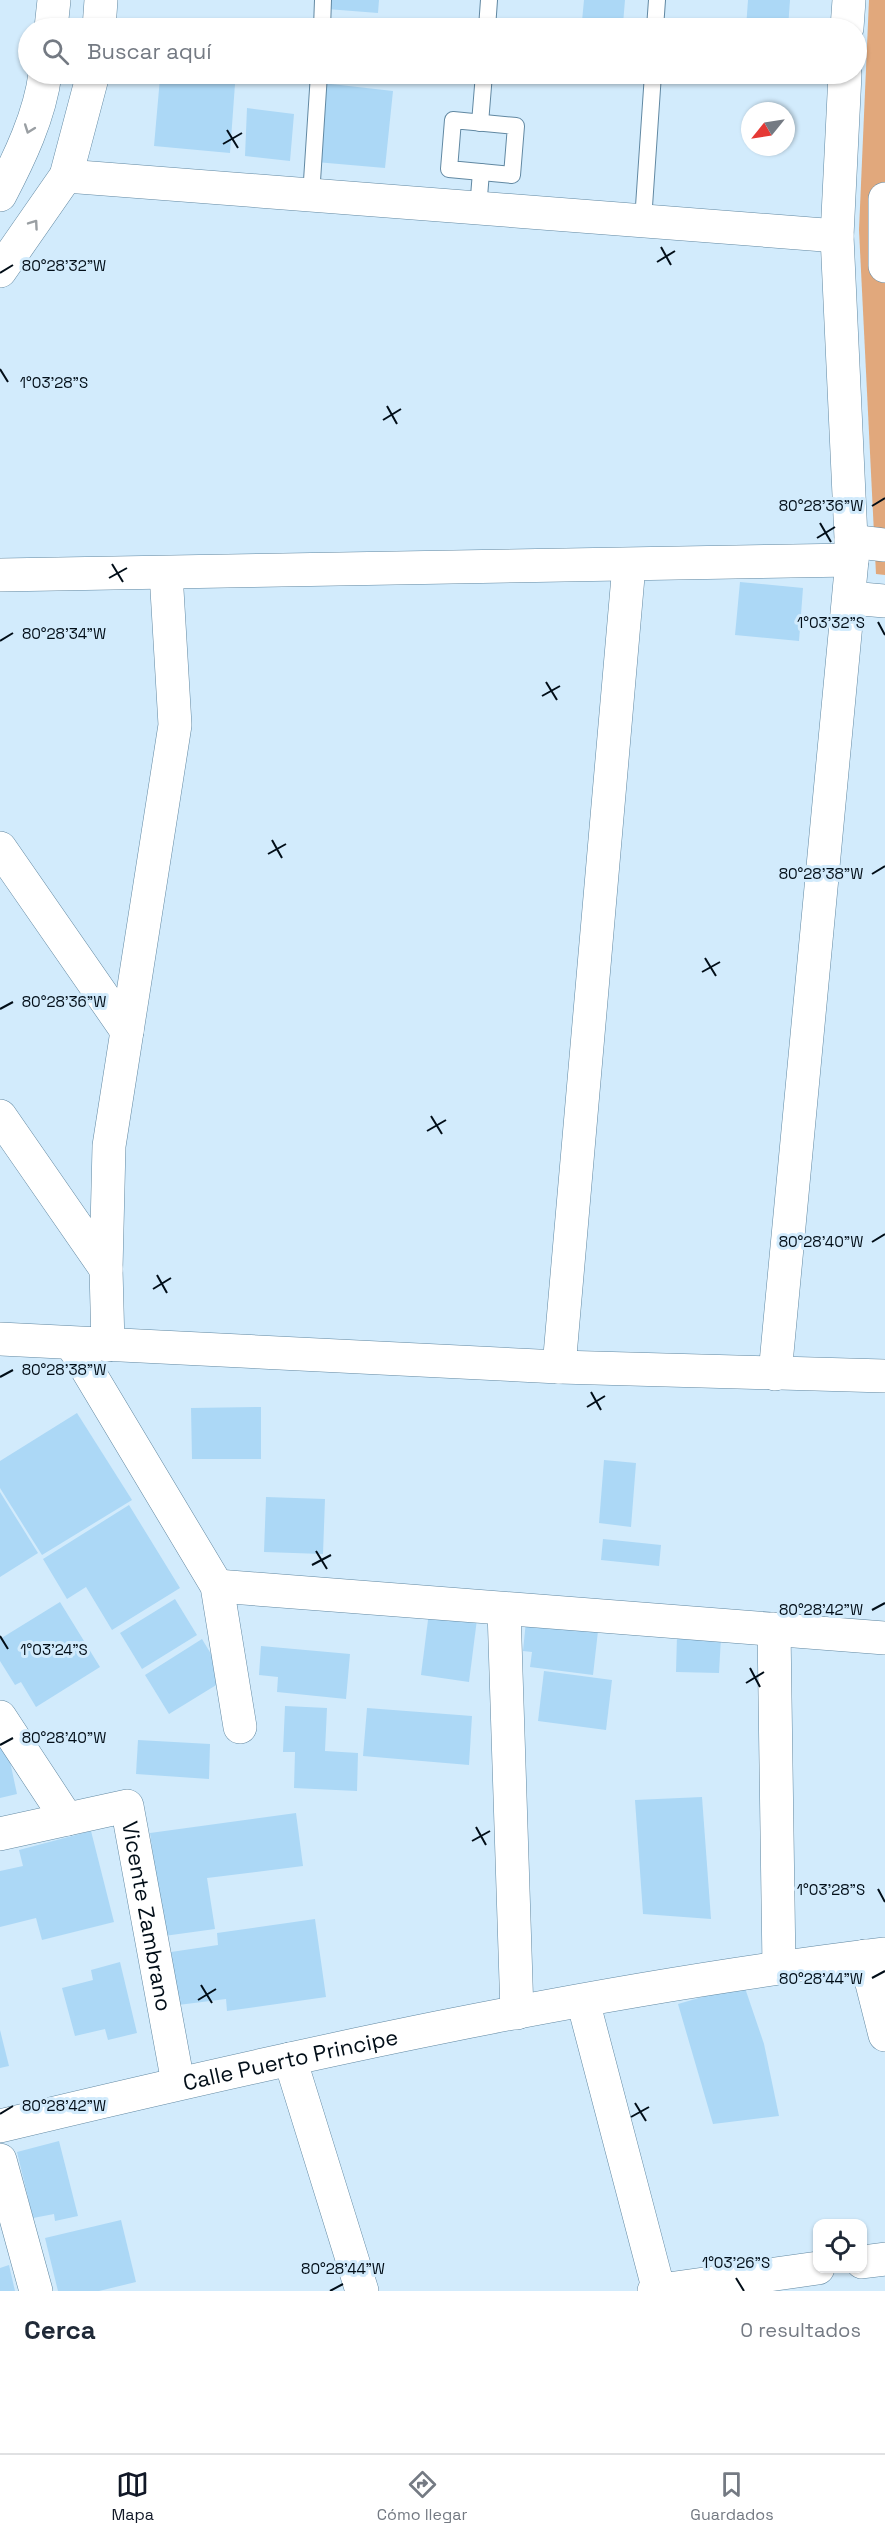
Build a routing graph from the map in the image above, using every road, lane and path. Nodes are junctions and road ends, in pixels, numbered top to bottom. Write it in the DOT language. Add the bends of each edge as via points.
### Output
graph roads {
  1 [pos="54,0"];
  2 [pos="101,0"];
  3 [pos="323,0"];
  4 [pos="489,0"];
  5 [pos="657,0"];
  6 [pos="849,0"];
  7 [pos="52,18"];
  8 [pos="100,18"];
  9 [pos="322,18"];
  10 [pos="488,18"];
  11 [pos="656,18"];
  12 [pos="848,18"];
  13 [pos="44,84"];
  14 [pos="90,84"];
  15 [pos="318,84"];
  16 [pos="483,84"];
  17 [pos="651,84"];
  18 [pos="845,84"];
  19 [pos="480,123"];
  20 [pos="481,172"];
  21 [pos="66,176"];
  22 [pos="0,195"];
  23 [pos="311,195"];
  24 [pos="885,199"];
  25 [pos="478,208"];
  26 [pos="643,221"];
  27 [pos="837,236"];
  28 [pos="885,266"];
  29 [pos="0,272"];
  30 [pos="885,545"];
  31 [pos="852,550"];
  32 [pos="629,565"];
  33 [pos="166,573"];
  34 [pos="0,575"];
  35 [pos="850,598"];
  36 [pos="885,601"];
  37 [pos="0,848"];
  38 [pos="128,1031"];
  39 [pos="0,1116"];
  40 [pos="106,1269"];
  41 [pos="0,1339"];
  42 [pos="72,1344"];
  43 [pos="108,1345"];
  44 [pos="559,1367"];
  45 [pos="775,1374"];
  46 [pos="885,1376"];
  47 [pos="217,1586"];
  48 [pos="504,1610"];
  49 [pos="774,1629"];
  50 [pos="885,1638"];
  51 [pos="0,1717"];
  52 [pos="240,1727"];
  53 [pos="67,1820"];
  54 [pos="0,1834"];
  55 [pos="875,1955"];
  56 [pos="779,1966"];
  57 [pos="583,2001"];
  58 [pos="517,2013"];
  59 [pos="885,2035"];
  60 [pos="290,2059"];
  61 [pos="178,2083"];
  62 [pos="0,2126"];
  63 [pos="0,2160"];
  64 [pos="885,2259"];
  65 [pos="867,2261"];
  66 [pos="813,2269"];
  67 [pos="36,2291"];
  68 [pos="362,2291"];
  69 [pos="657,2291"];
  1 -- 7 [label="street"];
  2 -- 8 [label="street"];
  3 -- 9 [label="lane"];
  4 -- 10 [label="lane"];
  5 -- 11 [label="lane"];
  6 -- 12 [label="street"];
  13 -- 22 [label="street, one-way" via="15,167"];
  14 -- 21 [label="street"];
  15 -- 23 [label="lane"];
  16 -- 19 [label="lane"];
  17 -- 26 [label="lane"];
  18 -- 27 [label="street"];
  19 -- 20 [label="lane" via="453,120 449,169"];
  19 -- 20 [label="lane" via="516,126 512,175"];
  20 -- 25 [label="lane"];
  21 -- 23 [label="street"];
  29 -- 21 [label="street, one-way"];
  23 -- 25 [label="street"];
  24 -- 28 [label="street"];
  25 -- 26 [label="street"];
  26 -- 27 [label="street"];
  27 -- 31 [label="street"];
  30 -- 31 [label="street"];
  31 -- 32 [label="street"];
  31 -- 35 [label="street"];
  32 -- 33 [label="street"];
  32 -- 44 [label="street"];
  33 -- 34 [label="street"];
  33 -- 38 [label="street" via="175,725"];
  35 -- 36 [label="street"];
  35 -- 45 [label="street"];
  37 -- 38 [label="street"];
  38 -- 40 [label="street" via="109,1146"];
  39 -- 40 [label="street"];
  40 -- 43 [label="street"];
  41 -- 42 [label="street"];
  42 -- 43 [label="street"];
  42 -- 47 [label="street"];
  43 -- 44 [label="street"];
  44 -- 45 [label="street"];
  45 -- 46 [label="street"];
  47 -- 48 [label="street"];
  47 -- 52 [label="street"];
  48 -- 49 [label="street"];
  48 -- 58 [label="street"];
  49 -- 50 [label="street"];
  49 -- 56 [label="street"];
  51 -- 53 [label="street"];
  53 -- 54 [label="street, Vicente Zambrano"];
  53 -- 61 [label="street, Vicente Zambrano" via="127,1806"];
  55 -- 56 [label="street, Calle Puerto Principe"];
  55 -- 59 [label="street"];
  56 -- 57 [label="street, Calle Puerto Principe"];
  57 -- 58 [label="street, Calle Puerto Principe"];
  57 -- 69 [label="street"];
  58 -- 60 [label="street, Calle Puerto Principe"];
  60 -- 61 [label="street, Calle Puerto Principe"];
  60 -- 68 [label="street"];
  61 -- 62 [label="street, Calle Puerto Principe"];
  63 -- 67 [label="street"];
  64 -- 65 [label="street"];
  66 -- 69 [label="street"];
}
